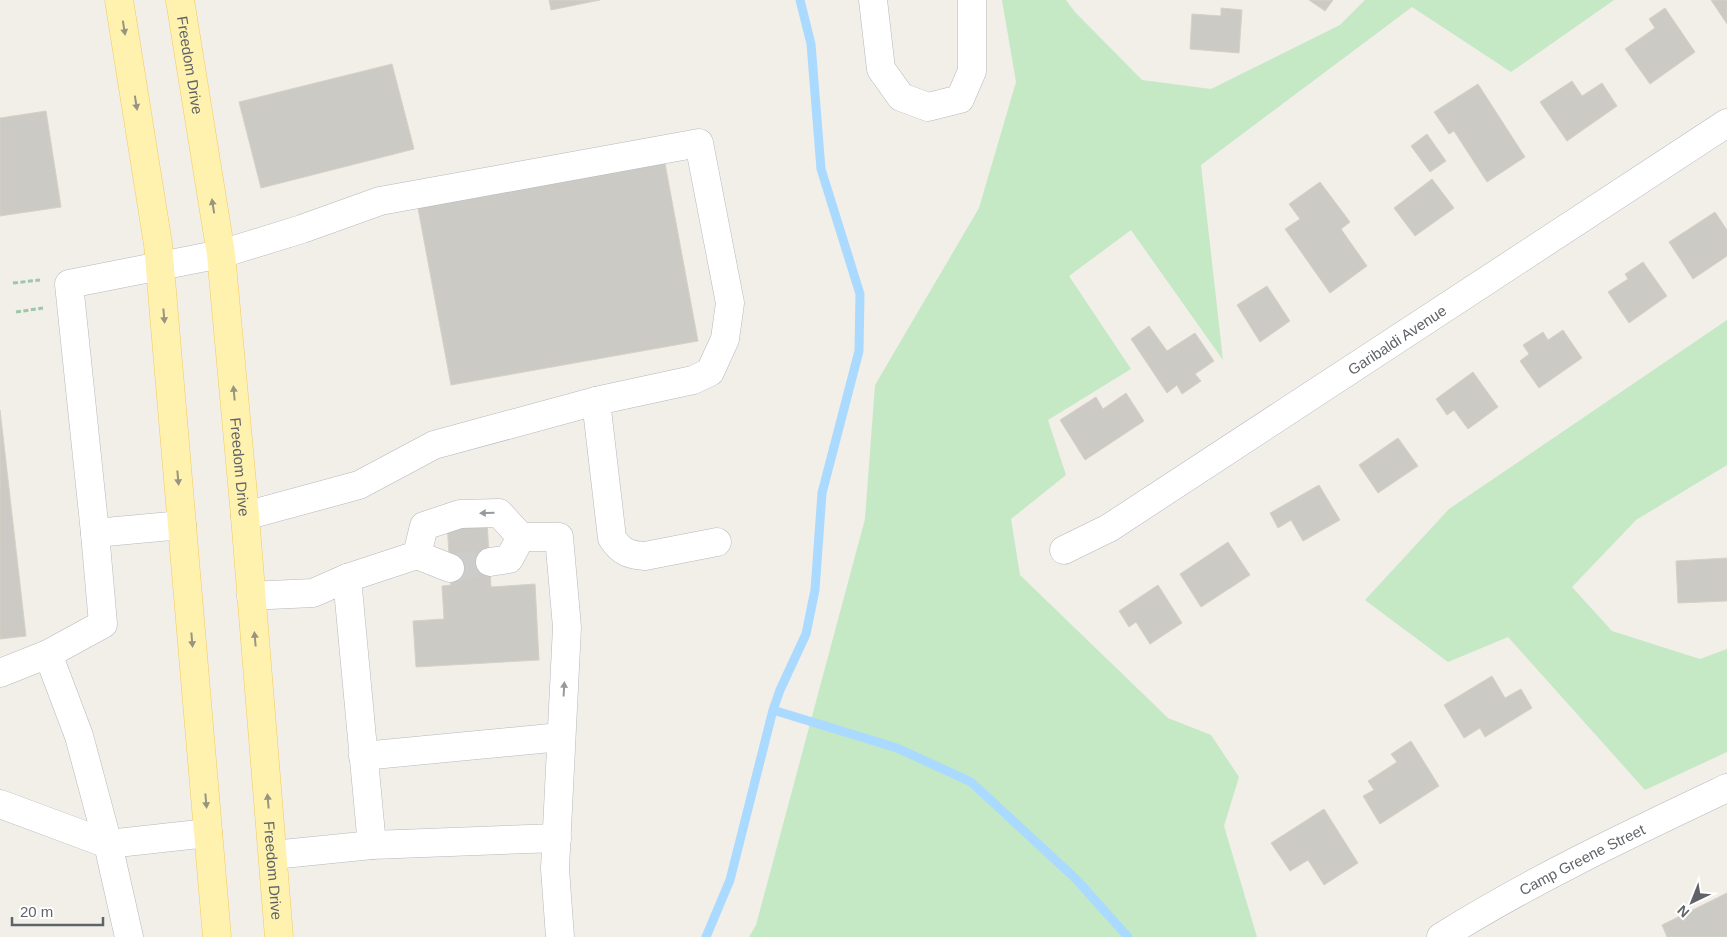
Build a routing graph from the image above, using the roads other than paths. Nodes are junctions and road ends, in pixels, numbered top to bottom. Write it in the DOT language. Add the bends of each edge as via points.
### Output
graph roads {
  1 [pos="119,0"];
  2 [pos="180,0"];
  3 [pos="873,0"];
  4 [pos="972,0"];
  5 [pos="1727,123"];
  6 [pos="221,254"];
  7 [pos="160,267"];
  8 [pos="596,401"];
  9 [pos="245,516"];
  10 [pos="182,525"];
  11 [pos="95,533"];
  12 [pos="520,538"];
  13 [pos="717,542"];
  14 [pos="1064,550"];
  15 [pos="417,555"];
  16 [pos="490,562"];
  17 [pos="450,568"];
  18 [pos="347,578"];
  19 [pos="251,596"];
  20 [pos="48,654"];
  21 [pos="0,673"];
  22 [pos="561,738"];
  23 [pos="364,756"];
  24 [pos="1727,788"];
  25 [pos="0,804"];
  26 [pos="208,833"];
  27 [pos="556,838"];
  28 [pos="108,844"];
  29 [pos="372,845"];
  30 [pos="273,856"];
  31 [pos="129,937"];
  32 [pos="217,937"];
  33 [pos="280,937"];
  34 [pos="560,937"];
  35 [pos="1441,937"];
  1 -- 7 [label="main road, one-way"];
  6 -- 2 [label="main road, Freedom Drive, one-way"];
  3 -- 4 [label="street" via="881,69 900,97 928,107 960,99 972,71"];
  5 -- 14 [label="street, Garibaldi Avenue" via="1108,528"];
  6 -- 7 [label="street"];
  6 -- 8 [label="street" via="380,201 699,143 730,303 725,339 710,372 692,380"];
  9 -- 6 [label="main road, Freedom Drive, one-way"];
  7 -- 10 [label="main road, one-way"];
  7 -- 11 [label="street" via="69,284"];
  8 -- 9 [label="street" via="434,444 358,485"];
  8 -- 13 [label="street" via="612,538 618,548 645,556"];
  9 -- 19 [label="main road, Freedom Drive"];
  10 -- 11 [label="street"];
  10 -- 26 [label="main road, one-way"];
  11 -- 20 [label="street" via="103,624"];
  12 -- 15 [label="street, one-way" via="499,513 460,514 424,526"];
  12 -- 16 [label="street" via="509,559"];
  22 -- 12 [label="street, one-way" via="567,627 559,537"];
  15 -- 17 [label="street"];
  15 -- 18 [label="street"];
  18 -- 19 [label="street" via="313,593"];
  18 -- 23 [label="street"];
  30 -- 19 [label="main road, Freedom Drive, one-way"];
  20 -- 21 [label="street"];
  20 -- 28 [label="street" via="79,736"];
  22 -- 23 [label="street"];
  22 -- 27 [label="street"];
  23 -- 29 [label="street"];
  24 -- 35 [label="street, Camp Greene Street" via="1597,850"];
  25 -- 28 [label="street"];
  26 -- 28 [label="street"];
  26 -- 32 [label="main road"];
  27 -- 29 [label="street"];
  27 -- 34 [label="street"];
  28 -- 31 [label="street"];
  29 -- 30 [label="street"];
  30 -- 33 [label="main road, Freedom Drive"];
}
